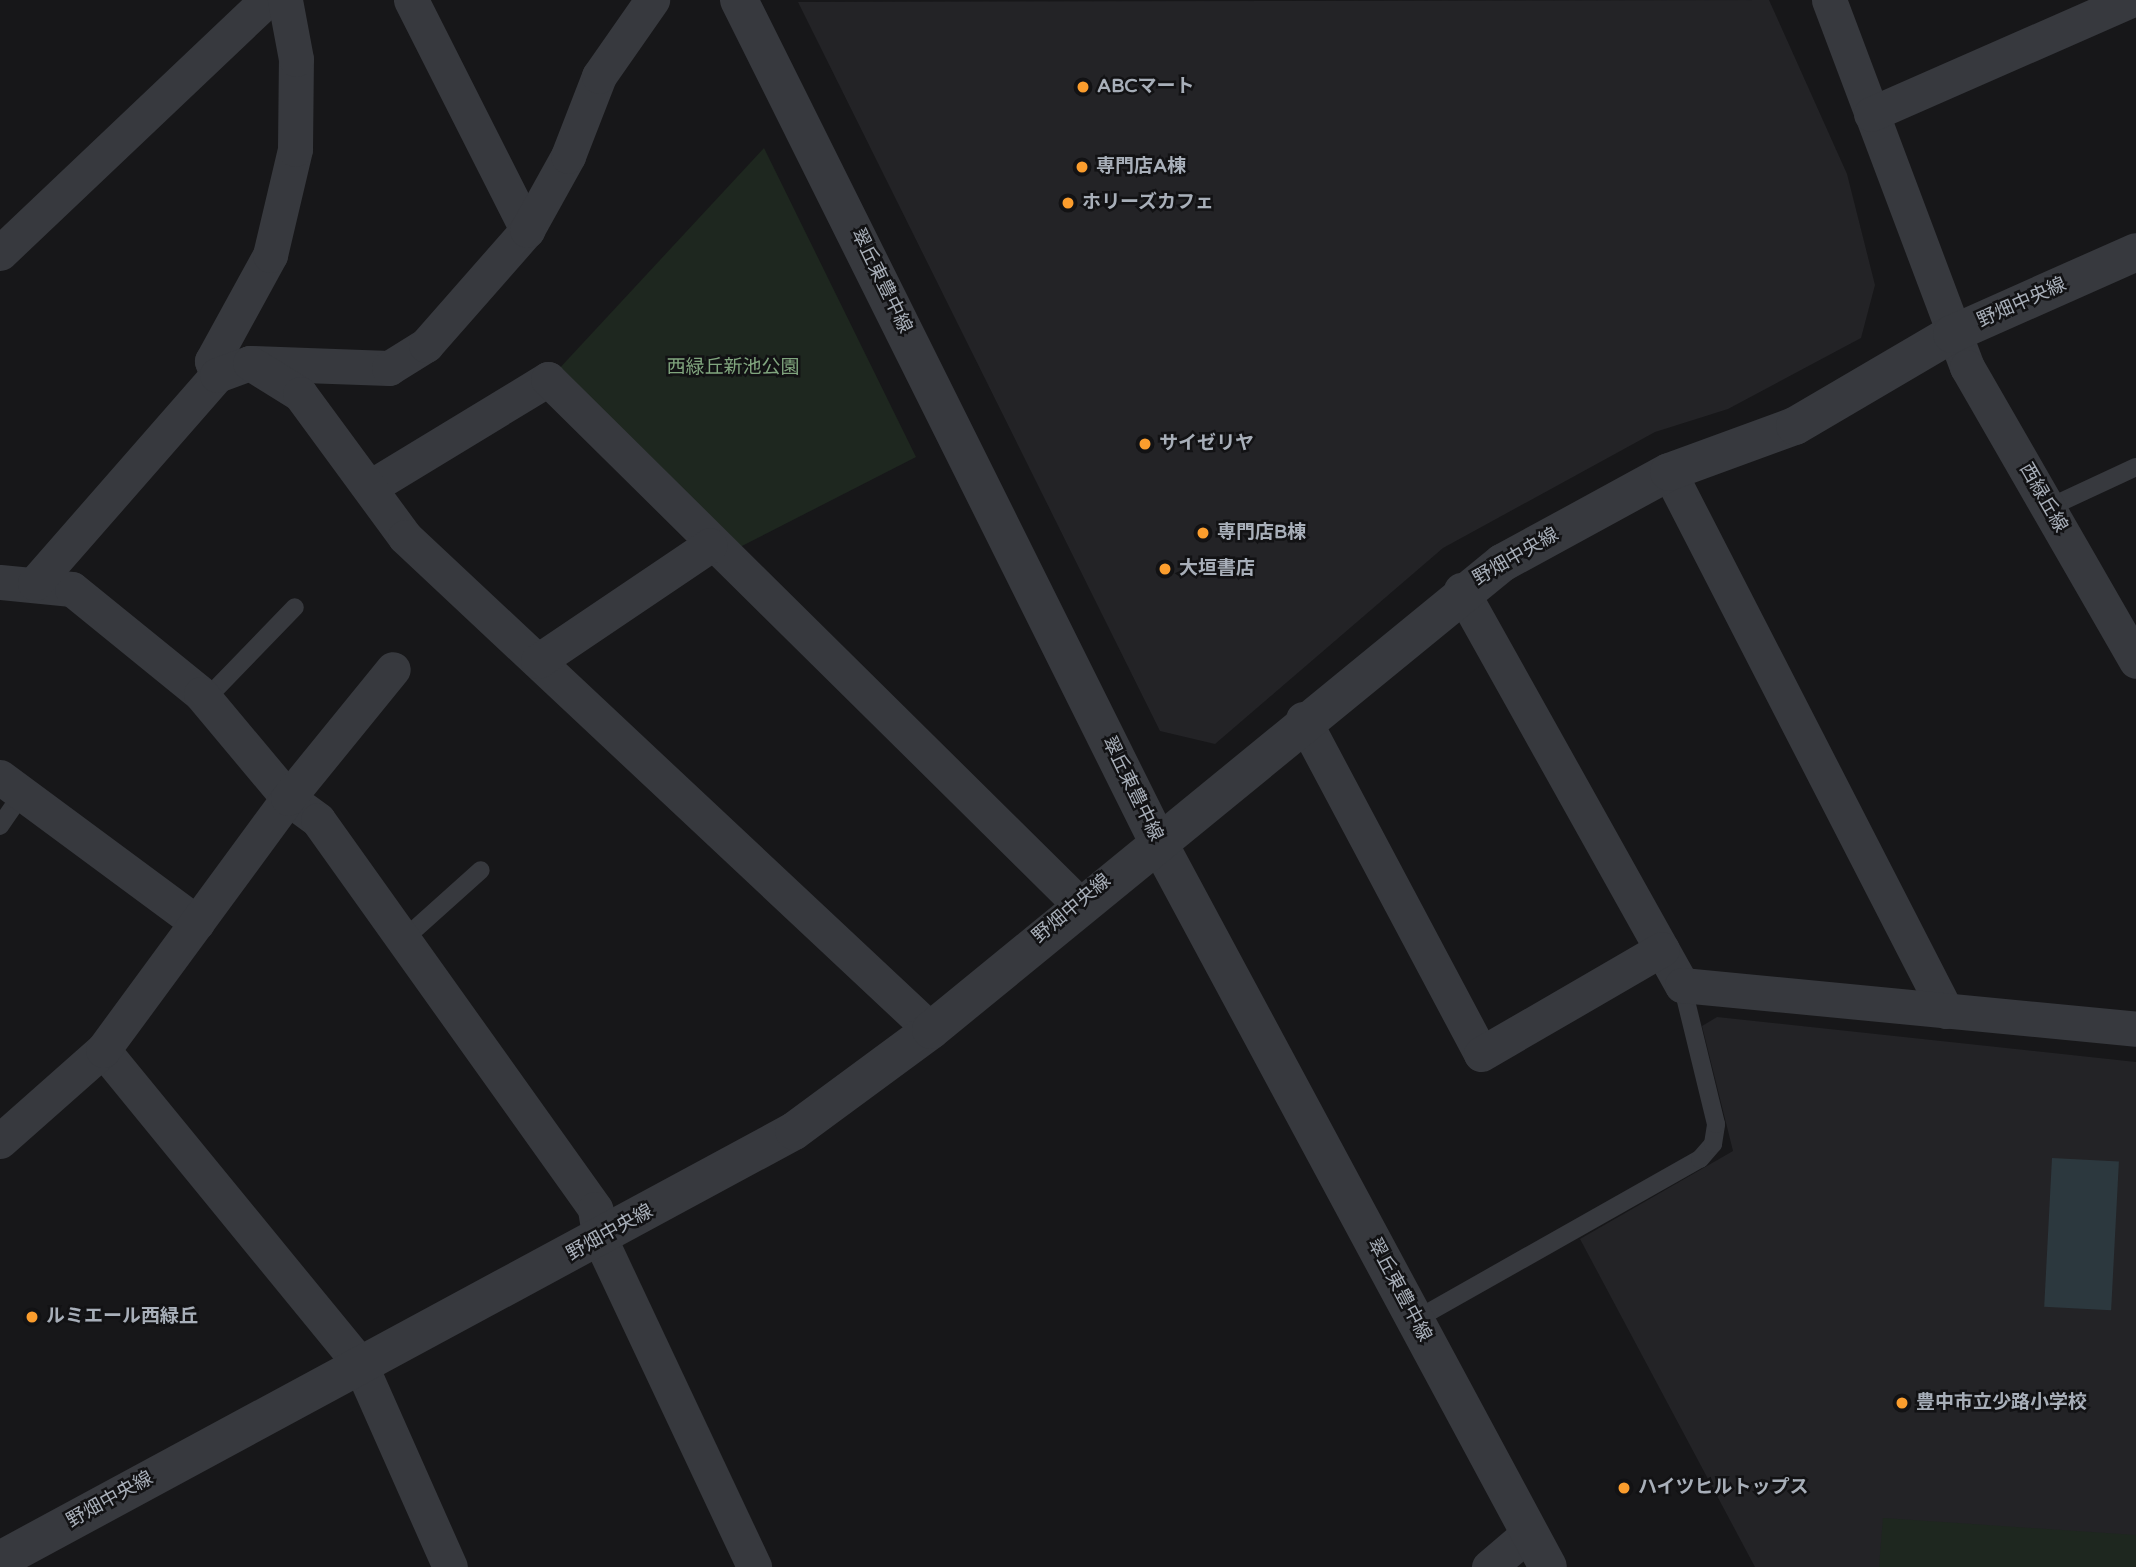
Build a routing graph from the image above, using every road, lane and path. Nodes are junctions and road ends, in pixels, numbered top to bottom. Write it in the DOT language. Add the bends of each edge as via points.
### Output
graph roads {
  1 [pos="267,0"];
  2 [pos="285,0"];
  3 [pos="411,0"];
  4 [pos="652,0"];
  5 [pos="739,0"];
  6 [pos="1829,0"];
  7 [pos="2131,0"];
  8 [pos="1871,114"];
  9 [pos="527,230"];
  10 [pos="0,253"];
  11 [pos="2136,253"];
  12 [pos="1952,334"];
  13 [pos="250,363"];
  14 [pos="217,375"];
  15 [pos="2136,467"];
  16 [pos="1670,472"];
  17 [pos="372,486"];
  18 [pos="2048,508"];
  19 [pos="710,545"];
  20 [pos="0,582"];
  21 [pos="35,583"];
  22 [pos="1461,590"];
  23 [pos="295,607"];
  24 [pos="2132,647"];
  25 [pos="538,661"];
  26 [pos="393,669"];
  27 [pos="205,700"];
  28 [pos="1303,719"];
  29 [pos="12,784"];
  30 [pos="288,799"];
  31 [pos="0,826"];
  32 [pos="1157,840"];
  33 [pos="481,870"];
  34 [pos="1078,903"];
  35 [pos="197,923"];
  36 [pos="404,939"];
  37 [pos="1662,949"];
  38 [pos="1682,985"];
  39 [pos="1946,1011"];
  40 [pos="2136,1029"];
  41 [pos="930,1030"];
  42 [pos="103,1050"];
  43 [pos="4,1135"];
  44 [pos="600,1239"];
  45 [pos="1415,1320"];
  46 [pos="360,1364"];
  47 [pos="1529,1533"];
  48 [pos="0,1560"];
  49 [pos="450,1567"];
  50 [pos="754,1567"];
  51 [pos="1489,1567"];
  52 [pos="1548,1567"];
  1 -- 10 [label="street"];
  2 -- 14 [label="street" via="296,59 295,149 270,255 212,361"];
  3 -- 9 [label="street"];
  4 -- 9 [label="street" via="599,76 568,156"];
  5 -- 32 [label="street, 翠丘東豊中線"];
  6 -- 8 [label="street, 西緑丘線"];
  7 -- 8 [label="street"];
  8 -- 12 [label="street, 西緑丘線"];
  9 -- 13 [label="street" via="426,345 389,368"];
  11 -- 12 [label="street, 野畑中央線"];
  12 -- 16 [label="street, 野畑中央線" via="1795,426"];
  12 -- 18 [label="street, 西緑丘線"];
  13 -- 14 [label="street"];
  13 -- 17 [label="street" via="300,394"];
  14 -- 21 [label="street"];
  15 -- 18 [label="lane"];
  16 -- 22 [label="street, 野畑中央線"];
  16 -- 39 [label="street"];
  17 -- 19 [label="street" via="548,379"];
  17 -- 25 [label="street" via="405,537"];
  18 -- 24 [label="street, 西緑丘線"];
  19 -- 25 [label="street"];
  19 -- 34 [label="street"];
  20 -- 21 [label="street"];
  21 -- 27 [label="street" via="72,589"];
  22 -- 28 [label="street, 野畑中央線"];
  22 -- 37 [label="street"];
  23 -- 27 [label="lane"];
  25 -- 41 [label="street"];
  26 -- 30 [label="street"];
  27 -- 30 [label="street"];
  28 -- 32 [label="street, 野畑中央線"];
  28 -- 37 [label="street" via="1481,1054"];
  29 -- 31 [label="lane"];
  29 -- 35 [label="street"];
  30 -- 35 [label="street"];
  30 -- 36 [label="street" via="318,820"];
  32 -- 34 [label="street, 野畑中央線"];
  32 -- 45 [label="street, 翠丘東豊中線"];
  33 -- 36 [label="lane"];
  34 -- 41 [label="street, 野畑中央線"];
  35 -- 42 [label="street"];
  36 -- 44 [label="street" via="595,1209"];
  37 -- 38 [label="street"];
  38 -- 39 [label="street"];
  38 -- 45 [label="lane" via="1716,1124 1713,1144 1700,1159"];
  39 -- 40 [label="street"];
  41 -- 44 [label="street, 野畑中央線" via="794,1131"];
  42 -- 43 [label="street"];
  42 -- 46 [label="street"];
  44 -- 46 [label="street, 野畑中央線"];
  44 -- 50 [label="street"];
  45 -- 47 [label="street, 翠丘東豊中線"];
  46 -- 48 [label="street, 野畑中央線"];
  46 -- 49 [label="street"];
  47 -- 51 [label="street"];
  47 -- 52 [label="street, 翠丘東豊中線"];
}
